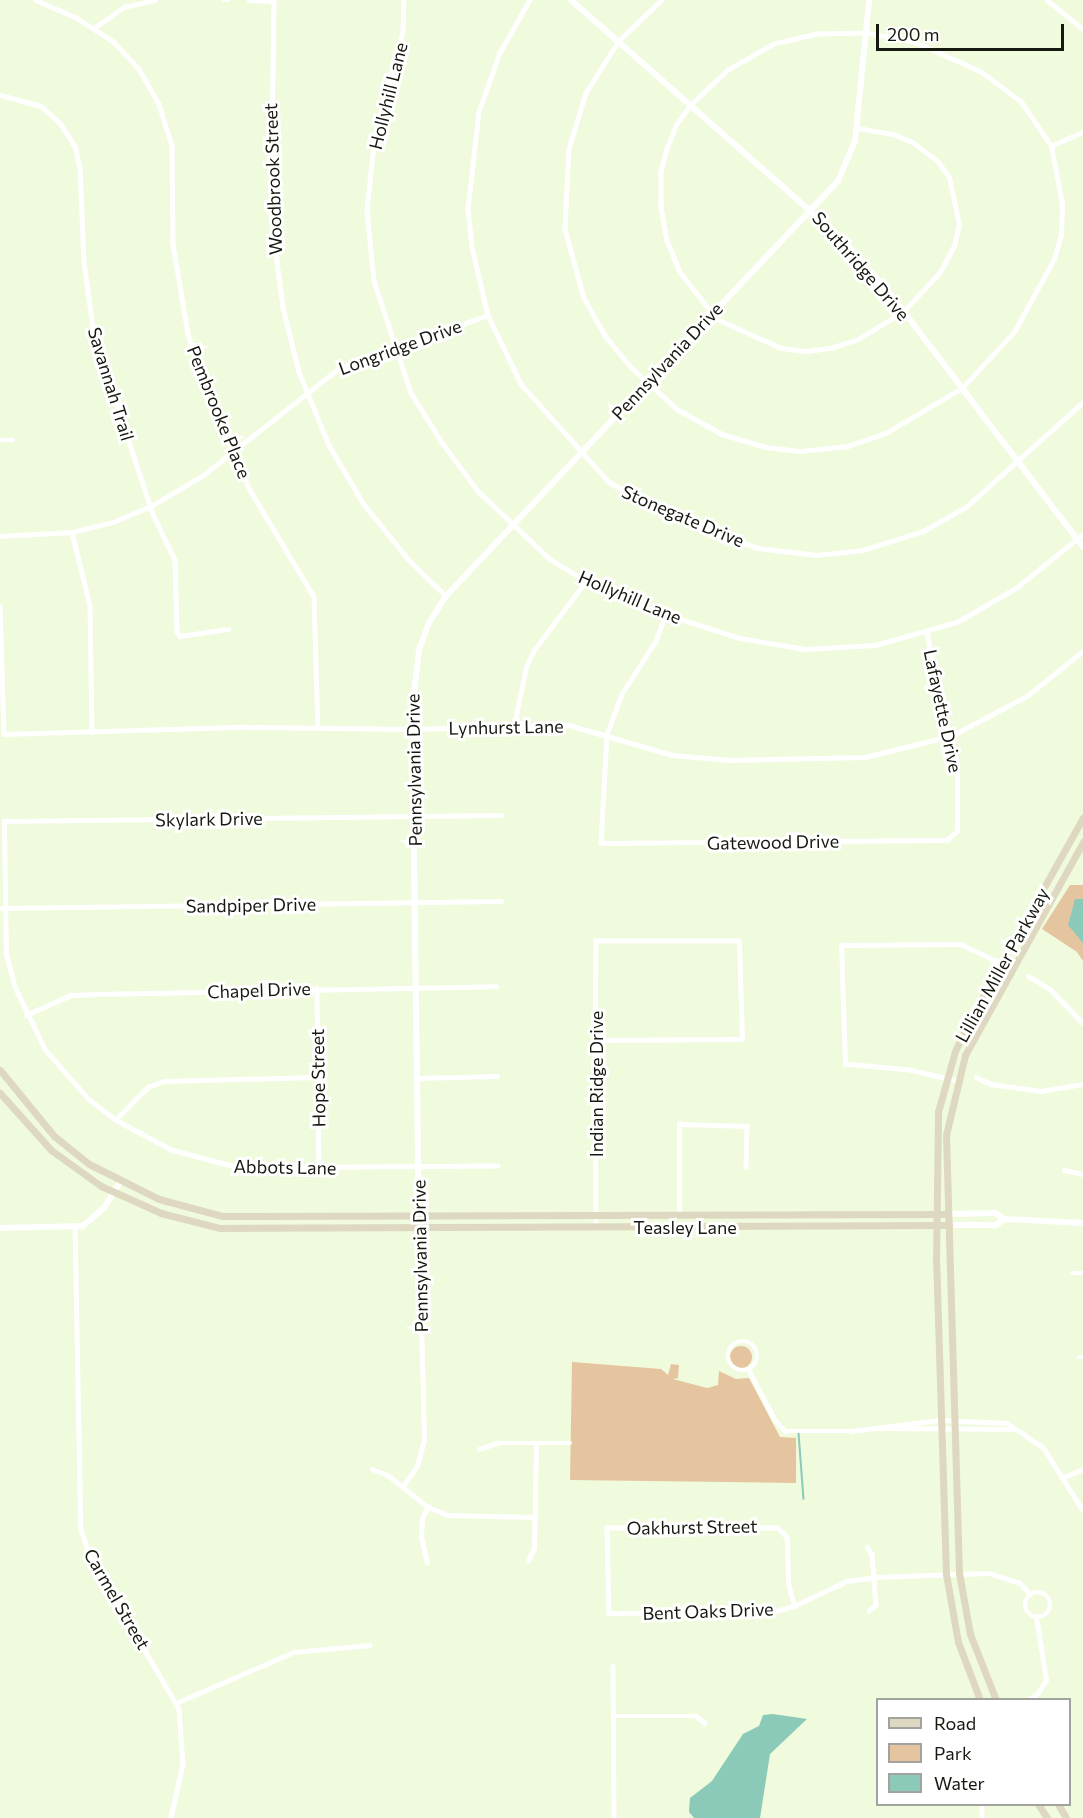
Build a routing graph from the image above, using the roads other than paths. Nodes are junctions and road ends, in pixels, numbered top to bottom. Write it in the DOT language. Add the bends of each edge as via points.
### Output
graph roads {
  1 [pos="36,0"];
  2 [pos="155,0"];
  3 [pos="249,0"];
  4 [pos="274,0"];
  5 [pos="404,0"];
  6 [pos="530,0"];
  7 [pos="571,0"];
  8 [pos="662,0"];
  9 [pos="869,0"];
  10 [pos="1047,0"];
  11 [pos="94,28"];
  12 [pos="1083,29"];
  13 [pos="866,33"];
  14 [pos="619,41"];
  15 [pos="0,95"];
  16 [pos="692,104"];
  17 [pos="857,128"];
  18 [pos="1083,132"];
  19 [pos="1051,146"];
  20 [pos="813,210"];
  21 [pos="903,312"];
  22 [pos="712,313"];
  23 [pos="488,315"];
  24 [pos="393,348"];
  25 [pos="648,383"];
  26 [pos="962,388"];
  27 [pos="307,392"];
  28 [pos="1083,402"];
  29 [pos="0,440"];
  30 [pos="13,440"];
  31 [pos="233,452"];
  32 [pos="582,452"];
  33 [pos="1018,462"];
  34 [pos="151,506"];
  35 [pos="512,525"];
  36 [pos="72,532"];
  37 [pos="1083,534"];
  38 [pos="0,536"];
  39 [pos="1077,539"];
  40 [pos="1083,547"];
  41 [pos="586,581"];
  42 [pos="446,596"];
  43 [pos="0,606"];
  44 [pos="666,615"];
  45 [pos="228,629"];
  46 [pos="927,633"];
  47 [pos="1083,651"];
  48 [pos="514,725"];
  49 [pos="318,728"];
  50 [pos="412,729"];
  51 [pos="92,732"];
  52 [pos="607,735"];
  53 [pos="951,736"];
  54 [pos="957,790"];
  55 [pos="501,815"];
  56 [pos="414,816"];
  57 [pos="1083,818"];
  58 [pos="1083,842"];
  59 [pos="501,901"];
  60 [pos="415,902"];
  61 [pos="2,908"];
  62 [pos="1002,962"];
  63 [pos="1011,968"];
  64 [pos="1028,976"];
  65 [pos="416,986"];
  66 [pos="496,986"];
  67 [pos="317,988"];
  68 [pos="26,1015"];
  69 [pos="1083,1023"];
  70 [pos="595,1040"];
  71 [pos="0,1070"];
  72 [pos="496,1076"];
  73 [pos="318,1077"];
  74 [pos="416,1077"];
  75 [pos="976,1077"];
  76 [pos="947,1078"];
  77 [pos="956,1081"];
  78 [pos="1083,1084"];
  79 [pos="0,1093"];
  80 [pos="115,1120"];
  81 [pos="498,1166"];
  82 [pos="746,1167"];
  83 [pos="319,1168"];
  84 [pos="418,1168"];
  85 [pos="1064,1170"];
  86 [pos="1083,1174"];
  87 [pos="120,1182"];
  88 [pos="114,1193"];
  89 [pos="937,1214"];
  90 [pos="948,1214"];
  91 [pos="596,1215"];
  92 [pos="679,1215"];
  93 [pos="737,1215"];
  94 [pos="820,1215"];
  95 [pos="419,1219"];
  96 [pos="1004,1219"];
  97 [pos="1083,1223"];
  98 [pos="744,1226"];
  99 [pos="820,1226"];
  100 [pos="937,1226"];
  101 [pos="949,1226"];
  102 [pos="75,1227"];
  103 [pos="596,1227"];
  104 [pos="0,1228"];
  105 [pos="419,1230"];
  106 [pos="1072,1273"];
  107 [pos="1083,1273"];
  108 [pos="749,1370"];
  109 [pos="941,1423"];
  110 [pos="954,1423"];
  111 [pos="1014,1429"];
  112 [pos="570,1443"];
  113 [pos="536,1444"];
  114 [pos="480,1449"];
  115 [pos="372,1469"];
  116 [pos="1083,1469"];
  117 [pos="1062,1478"];
  118 [pos="403,1486"];
  119 [pos="428,1507"];
  120 [pos="1083,1510"];
  121 [pos="535,1517"];
  122 [pos="867,1547"];
  123 [pos="528,1561"];
  124 [pos="427,1563"];
  125 [pos="958,1573"];
  126 [pos="945,1574"];
  127 [pos="874,1577"];
  128 [pos="1030,1594"];
  129 [pos="794,1606"];
  130 [pos="869,1611"];
  131 [pos="609,1613"];
  132 [pos="1036,1617"];
  133 [pos="370,1645"];
  134 [pos="614,1665"];
  135 [pos="979,1698"];
  136 [pos="995,1698"];
  137 [pos="1031,1698"];
  138 [pos="176,1703"];
  139 [pos="613,1716"];
  140 [pos="705,1723"];
  141 [pos="171,1818"];
  142 [pos="614,1818"];
  1 -- 11 [label="street, Pembrooke Place"];
  2 -- 11 [label="street" via="124,7"];
  3 -- 4 [label="street"];
  4 -- 27 [label="street, Woodbrook Street" via="270,157 274,245 282,307"];
  5 -- 24 [label="street, Hollyhill Lane" via="403,32 375,135 367,210 374,281"];
  6 -- 23 [label="street, Stonegate Drive" via="493,69 473,139 468,208 472,247"];
  7 -- 14 [label="street, Southridge Drive"];
  8 -- 14 [label="street"];
  9 -- 13 [label="street, Pennsylvania Drive"];
  10 -- 12 [label="street"];
  11 -- 31 [label="street, Pembrooke Place" via="139,69 168,128 174,165 173,244 181,307 199,372"];
  13 -- 16 [label="street" via="817,34 774,44 728,70"];
  13 -- 17 [label="street, Pennsylvania Drive"];
  13 -- 19 [label="street" via="922,45 981,72 1021,102"];
  14 -- 16 [label="street, Southridge Drive"];
  14 -- 25 [label="street" via="590,84 573,128 566,177 566,228 593,317 624,359"];
  15 -- 34 [label="street, Savannah Trail" via="41,106 61,124 75,146 94,335 111,397"];
  16 -- 20 [label="street, Southridge Drive"];
  16 -- 22 [label="street" via="677,124 667,149 661,207 667,240 681,272"];
  17 -- 20 [label="street, Pennsylvania Drive" via="846,168"];
  17 -- 21 [label="street" via="895,135 913,143 937,161 949,177 955,195 959,225 951,251 940,272"];
  18 -- 19 [label="street"];
  19 -- 26 [label="street" via="1062,204 1061,236 1054,259 1014,332"];
  20 -- 21 [label="street, Southridge Drive"];
  20 -- 22 [label="street, Pennsylvania Drive"];
  21 -- 22 [label="street" via="858,339 807,351 755,339"];
  21 -- 26 [label="street, Southridge Drive"];
  22 -- 25 [label="street, Pennsylvania Drive"];
  23 -- 24 [label="street, Longridge Drive"];
  23 -- 32 [label="street, Stonegate Drive" via="521,384"];
  24 -- 27 [label="street, Longridge Drive" via="339,368"];
  24 -- 35 [label="street, Hollyhill Lane" via="411,393 441,441 478,491"];
  25 -- 26 [label="street" via="677,409 722,434 766,447 801,450 848,446 886,434"];
  25 -- 32 [label="street, Pennsylvania Drive"];
  26 -- 33 [label="street, Southridge Drive"];
  27 -- 31 [label="street, Longridge Drive"];
  27 -- 42 [label="street, Woodbrook Street" via="329,445 363,503 409,560"];
  28 -- 33 [label="street, Stonegate Drive"];
  29 -- 30 [label="street"];
  31 -- 34 [label="street, Longridge Drive"];
  31 -- 49 [label="street, Pembrooke Place" via="259,507 314,597"];
  32 -- 33 [label="street, Stonegate Drive" via="609,482 654,508 757,548 817,555 863,550 923,531 966,507"];
  32 -- 35 [label="street, Pennsylvania Drive"];
  33 -- 39 [label="street, Southridge Drive"];
  34 -- 36 [label="street, Longridge Drive" via="112,522"];
  34 -- 45 [label="street, Savannah Trail" via="175,560 180,636"];
  35 -- 41 [label="street, Hollyhill Lane" via="550,559"];
  35 -- 42 [label="street, Pennsylvania Drive"];
  36 -- 38 [label="street, Longridge Drive"];
  36 -- 51 [label="street" via="90,606"];
  37 -- 39 [label="street, Hollyhill Lane"];
  39 -- 40 [label="street, Southridge Drive"];
  39 -- 46 [label="street, Hollyhill Lane" via="986,608"];
  41 -- 44 [label="street, Hollyhill Lane"];
  41 -- 48 [label="street" via="534,650 526,667"];
  42 -- 50 [label="street, Pennsylvania Drive" via="429,623 417,658"];
  43 -- 51 [label="street, Lynhurst Lane" via="4,734"];
  44 -- 46 [label="street, Hollyhill Lane" via="740,638 805,649 874,645"];
  44 -- 52 [label="street" via="655,643 622,694"];
  46 -- 53 [label="street, Lafayette Drive" via="939,706"];
  47 -- 53 [label="street, Lynhurst Lane" via="1027,696"];
  48 -- 50 [label="street, Lynhurst Lane"];
  48 -- 52 [label="street, Lynhurst Lane" via="569,725"];
  49 -- 50 [label="street, Lynhurst Lane"];
  49 -- 51 [label="street, Lynhurst Lane"];
  50 -- 56 [label="street, Pennsylvania Drive"];
  52 -- 53 [label="street, Lynhurst Lane" via="672,755 730,760 865,758"];
  52 -- 54 [label="street, Gatewood Drive" via="601,843 947,840 957,831"];
  53 -- 54 [label="street, Lafayette Drive"];
  55 -- 56 [label="street, Skylark Drive"];
  56 -- 60 [label="street, Pennsylvania Drive"];
  56 -- 61 [label="street, Skylark Drive" via="4,821"];
  57 -- 62 [label="main road, Lillian Miller Parkway"];
  58 -- 63 [label="main road, Lillian Miller Parkway"];
  59 -- 60 [label="street, Sandpiper Drive"];
  60 -- 61 [label="street, Sandpiper Drive"];
  60 -- 65 [label="street, Pennsylvania Drive"];
  61 -- 68 [label="street, Abbots Lane" via="6,955"];
  62 -- 63 [label="street"];
  62 -- 76 [label="main road, Lillian Miller Parkway" via="955,1051"];
  62 -- 76 [label="street" via="961,944 842,945 845,1064"];
  63 -- 77 [label="main road, Lillian Miller Parkway" via="965,1055"];
  64 -- 69 [label="street" via="1050,989"];
  65 -- 66 [label="street, Chapel Drive"];
  65 -- 67 [label="street, Chapel Drive"];
  65 -- 74 [label="street, Pennsylvania Drive"];
  67 -- 68 [label="street, Chapel Drive" via="71,995"];
  67 -- 73 [label="street, Hope Street"];
  68 -- 80 [label="street, Abbots Lane" via="64,1075"];
  70 -- 70 [label="street, Indian Ridge Drive" via="596,941 739,941 742,1039"];
  70 -- 91 [label="street, Indian Ridge Drive"];
  71 -- 87 [label="main road, Teasley Lane" via="54,1136"];
  72 -- 74 [label="street"];
  73 -- 80 [label="street" via="164,1081 148,1087"];
  73 -- 83 [label="street, Hope Street"];
  74 -- 84 [label="street, Pennsylvania Drive"];
  75 -- 78 [label="street" via="991,1084 1041,1090"];
  76 -- 77 [label="street"];
  76 -- 89 [label="main road, Lillian Miller Parkway" via="936,1135"];
  77 -- 90 [label="main road, Lillian Miller Parkway" via="946,1136"];
  79 -- 88 [label="main road, Teasley Lane" via="51,1150"];
  80 -- 83 [label="street, Abbots Lane" via="171,1150 213,1163 267,1169"];
  81 -- 84 [label="street, Abbots Lane"];
  82 -- 92 [label="street" via="747,1126 679,1124"];
  83 -- 84 [label="street, Abbots Lane"];
  84 -- 95 [label="street, Pennsylvania Drive"];
  85 -- 86 [label="street"];
  87 -- 88 [label="street"];
  87 -- 95 [label="main road, Teasley Lane" via="171,1204 222,1216"];
  88 -- 102 [label="street" via="90,1221"];
  88 -- 105 [label="main road, Teasley Lane" via="161,1213 220,1228"];
  89 -- 90 [label="main road, Teasley Lane"];
  89 -- 94 [label="main road, Teasley Lane"];
  89 -- 100 [label="main road, Lillian Miller Parkway"];
  90 -- 96 [label="street" via="995,1213"];
  90 -- 101 [label="main road, Lillian Miller Parkway"];
  91 -- 92 [label="main road, Teasley Lane"];
  91 -- 95 [label="main road, Teasley Lane"];
  91 -- 103 [label="street, Indian Ridge Drive"];
  92 -- 93 [label="main road, Teasley Lane"];
  93 -- 94 [label="main road, Teasley Lane"];
  93 -- 98 [label="main road"];
  94 -- 99 [label="main road"];
  95 -- 105 [label="street, Pennsylvania Drive"];
  96 -- 97 [label="street"];
  96 -- 101 [label="street" via="996,1225"];
  98 -- 99 [label="main road, Teasley Lane"];
  98 -- 103 [label="main road, Teasley Lane"];
  99 -- 100 [label="main road, Teasley Lane"];
  100 -- 101 [label="main road, Teasley Lane"];
  100 -- 109 [label="main road"];
  101 -- 110 [label="main road"];
  102 -- 104 [label="street"];
  102 -- 138 [label="street, Carmel Street" via="81,1529 90,1556"];
  103 -- 105 [label="main road, Teasley Lane"];
  105 -- 118 [label="street, Pennsylvania Drive" via="424,1440 417,1466"];
  106 -- 107 [label="street"];
  108 -- 108 [label="street" via="734,1368 728,1360 729,1350 737,1342 746,1341 757,1350 756,1364"];
  108 -- 109 [label="street" via="775,1420 785,1431 850,1431"];
  109 -- 110 [label="street"];
  109 -- 126 [label="main road"];
  110 -- 111 [label="street"];
  110 -- 111 [label="street" via="993,1420"];
  110 -- 125 [label="main road"];
  111 -- 117 [label="street" via="1043,1447"];
  112 -- 113 [label="street"];
  113 -- 114 [label="street" via="497,1443"];
  113 -- 121 [label="street"];
  115 -- 118 [label="street"];
  116 -- 117 [label="street"];
  117 -- 120 [label="street"];
  118 -- 119 [label="street"];
  119 -- 121 [label="street" via="463,1518"];
  119 -- 124 [label="street" via="422,1518 421,1538"];
  121 -- 123 [label="street" via="534,1548"];
  122 -- 127 [label="street" via="872,1554"];
  125 -- 126 [label="street, Bent Oaks Drive"];
  125 -- 128 [label="street, Bent Oaks Drive" via="1003,1575 1020,1583"];
  125 -- 136 [label="main road" via="970,1634"];
  126 -- 127 [label="street, Bent Oaks Drive"];
  126 -- 135 [label="main road" via="958,1642"];
  127 -- 129 [label="street, Bent Oaks Drive" via="847,1581"];
  127 -- 130 [label="street" via="876,1605"];
  128 -- 132 [label="street" via="1025,1607"];
  128 -- 132 [label="street" via="1045,1594 1051,1603 1049,1612"];
  129 -- 131 [label="street, Bent Oaks Drive" via="765,1612"];
  129 -- 131 [label="street, Oakhurst Street" via="788,1583 787,1538 778,1528 607,1528"];
  132 -- 137 [label="street" via="1046,1680"];
  133 -- 138 [label="street" via="294,1652"];
  134 -- 139 [label="street"];
  138 -- 141 [label="street, Carmel Street" via="183,1731 183,1764"];
  139 -- 140 [label="street" via="696,1716"];
  139 -- 142 [label="street"];
}
